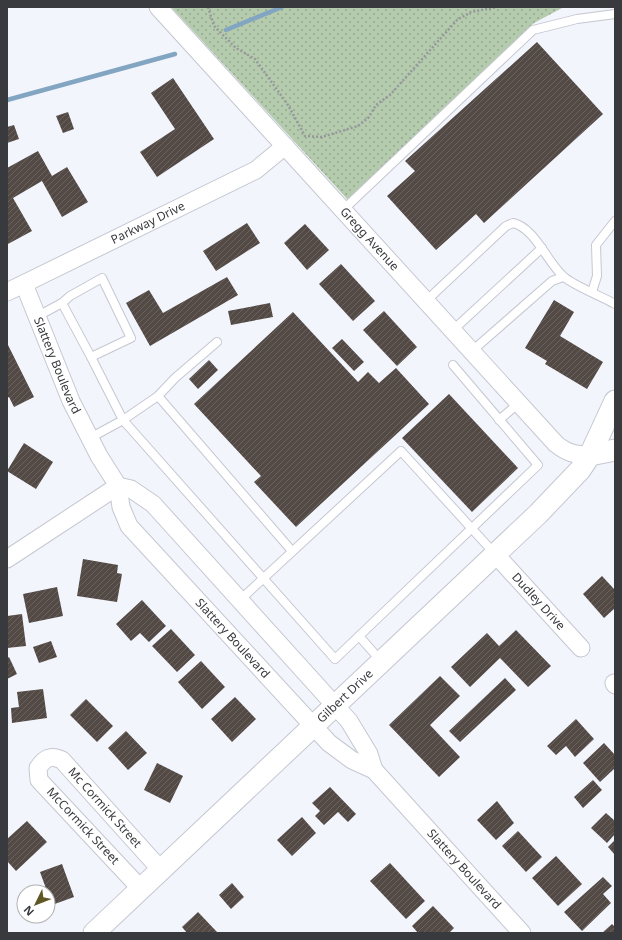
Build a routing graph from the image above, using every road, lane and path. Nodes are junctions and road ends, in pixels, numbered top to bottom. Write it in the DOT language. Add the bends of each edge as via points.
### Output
graph roads {
  1 [pos="158,7"];
  2 [pos="208,7"];
  3 [pos="497,7"];
  4 [pos="615,14"];
  5 [pos="284,146"];
  6 [pos="343,210"];
  7 [pos="615,221"];
  8 [pos="542,248"];
  9 [pos="563,277"];
  10 [pos="24,284"];
  11 [pos="7,292"];
  12 [pos="592,292"];
  13 [pos="426,301"];
  14 [pos="62,303"];
  15 [pos="615,304"];
  16 [pos="36,317"];
  17 [pos="452,331"];
  18 [pos="217,342"];
  19 [pos="472,351"];
  20 [pos="91,357"];
  21 [pos="453,365"];
  22 [pos="158,396"];
  23 [pos="615,401"];
  24 [pos="519,403"];
  25 [pos="122,420"];
  26 [pos="499,420"];
  27 [pos="90,438"];
  28 [pos="615,450"];
  29 [pos="590,454"];
  30 [pos="118,486"];
  31 [pos="472,528"];
  32 [pos="292,551"];
  33 [pos="496,555"];
  34 [pos="7,559"];
  35 [pos="264,578"];
  36 [pos="240,600"];
  37 [pos="359,636"];
  38 [pos="581,648"];
  39 [pos="382,662"];
  40 [pos="335,706"];
  41 [pos="313,726"];
  42 [pos="43,760"];
  43 [pos="374,770"];
  44 [pos="161,870"];
  45 [pos="141,889"];
  46 [pos="94,933"];
  47 [pos="522,933"];
  1 -- 5 [label="street, Gregg Avenue"];
  2 -- 3 [label="path" via="214,26 236,48 255,59 288,105 305,136 322,138 358,126 369,117 376,105 390,95 457,20 471,12"];
  4 -- 6 [label="lane" via="577,19 533,30"];
  5 -- 6 [label="street, Gregg Avenue"];
  5 -- 10 [label="street, Parkway Drive" via="256,170"];
  6 -- 13 [label="street, Gregg Avenue"];
  7 -- 12 [label="lane" via="596,245 598,276"];
  8 -- 9 [label="lane"];
  8 -- 13 [label="lane" via="520,225 513,223 506,226"];
  8 -- 17 [label="lane"];
  9 -- 12 [label="lane"];
  9 -- 19 [label="lane" via="552,281"];
  10 -- 11 [label="street, Parkway Drive"];
  10 -- 16 [label="street, Slattery Boulevard"];
  12 -- 15 [label="lane"];
  13 -- 17 [label="street, Gregg Avenue"];
  14 -- 16 [label="lane"];
  14 -- 20 [label="lane"];
  14 -- 20 [label="lane" via="102,278 131,338"];
  16 -- 27 [label="street, Slattery Boulevard"];
  17 -- 19 [label="street, Gregg Avenue"];
  18 -- 22 [label="lane"];
  19 -- 24 [label="street, Gregg Avenue"];
  20 -- 25 [label="lane"];
  21 -- 26 [label="lane"];
  22 -- 25 [label="lane"];
  22 -- 32 [label="lane"];
  23 -- 29 [label="street, Gilbert Drive"];
  24 -- 26 [label="lane"];
  24 -- 29 [label="street, Gregg Avenue" via="565,452 577,455"];
  25 -- 27 [label="lane"];
  25 -- 35 [label="lane"];
  26 -- 31 [label="lane" via="538,465"];
  27 -- 30 [label="street, Slattery Boulevard"];
  28 -- 29 [label="street"];
  29 -- 33 [label="street, Gilbert Drive" via="570,482"];
  30 -- 34 [label="street"];
  30 -- 36 [label="street, Slattery Boulevard" via="131,489 154,504"];
  30 -- 41 [label="street, Slattery Boulevard" via="121,507 129,526"];
  31 -- 32 [label="lane" via="401,451"];
  31 -- 33 [label="lane"];
  31 -- 37 [label="lane"];
  32 -- 35 [label="lane"];
  33 -- 38 [label="street, Dudley Drive"];
  33 -- 39 [label="street, Gilbert Drive"];
  35 -- 36 [label="lane"];
  35 -- 37 [label="lane" via="335,659"];
  36 -- 40 [label="street, Slattery Boulevard"];
  37 -- 39 [label="lane"];
  39 -- 40 [label="street, Gilbert Drive"];
  40 -- 41 [label="street, Gilbert Drive"];
  40 -- 43 [label="street, Slattery Boulevard" via="358,734"];
  41 -- 43 [label="street, Slattery Boulevard" via="329,743 352,760"];
  41 -- 44 [label="street, Gilbert Drive"];
  42 -- 44 [label="street, Mc Cormick Street" via="53,757 62,760"];
  42 -- 45 [label="street, McCormick Street" via="38,768 39,780"];
  43 -- 47 [label="street, Slattery Boulevard"];
  44 -- 45 [label="street, Gilbert Drive"];
  45 -- 46 [label="street, Gilbert Drive"];
}
